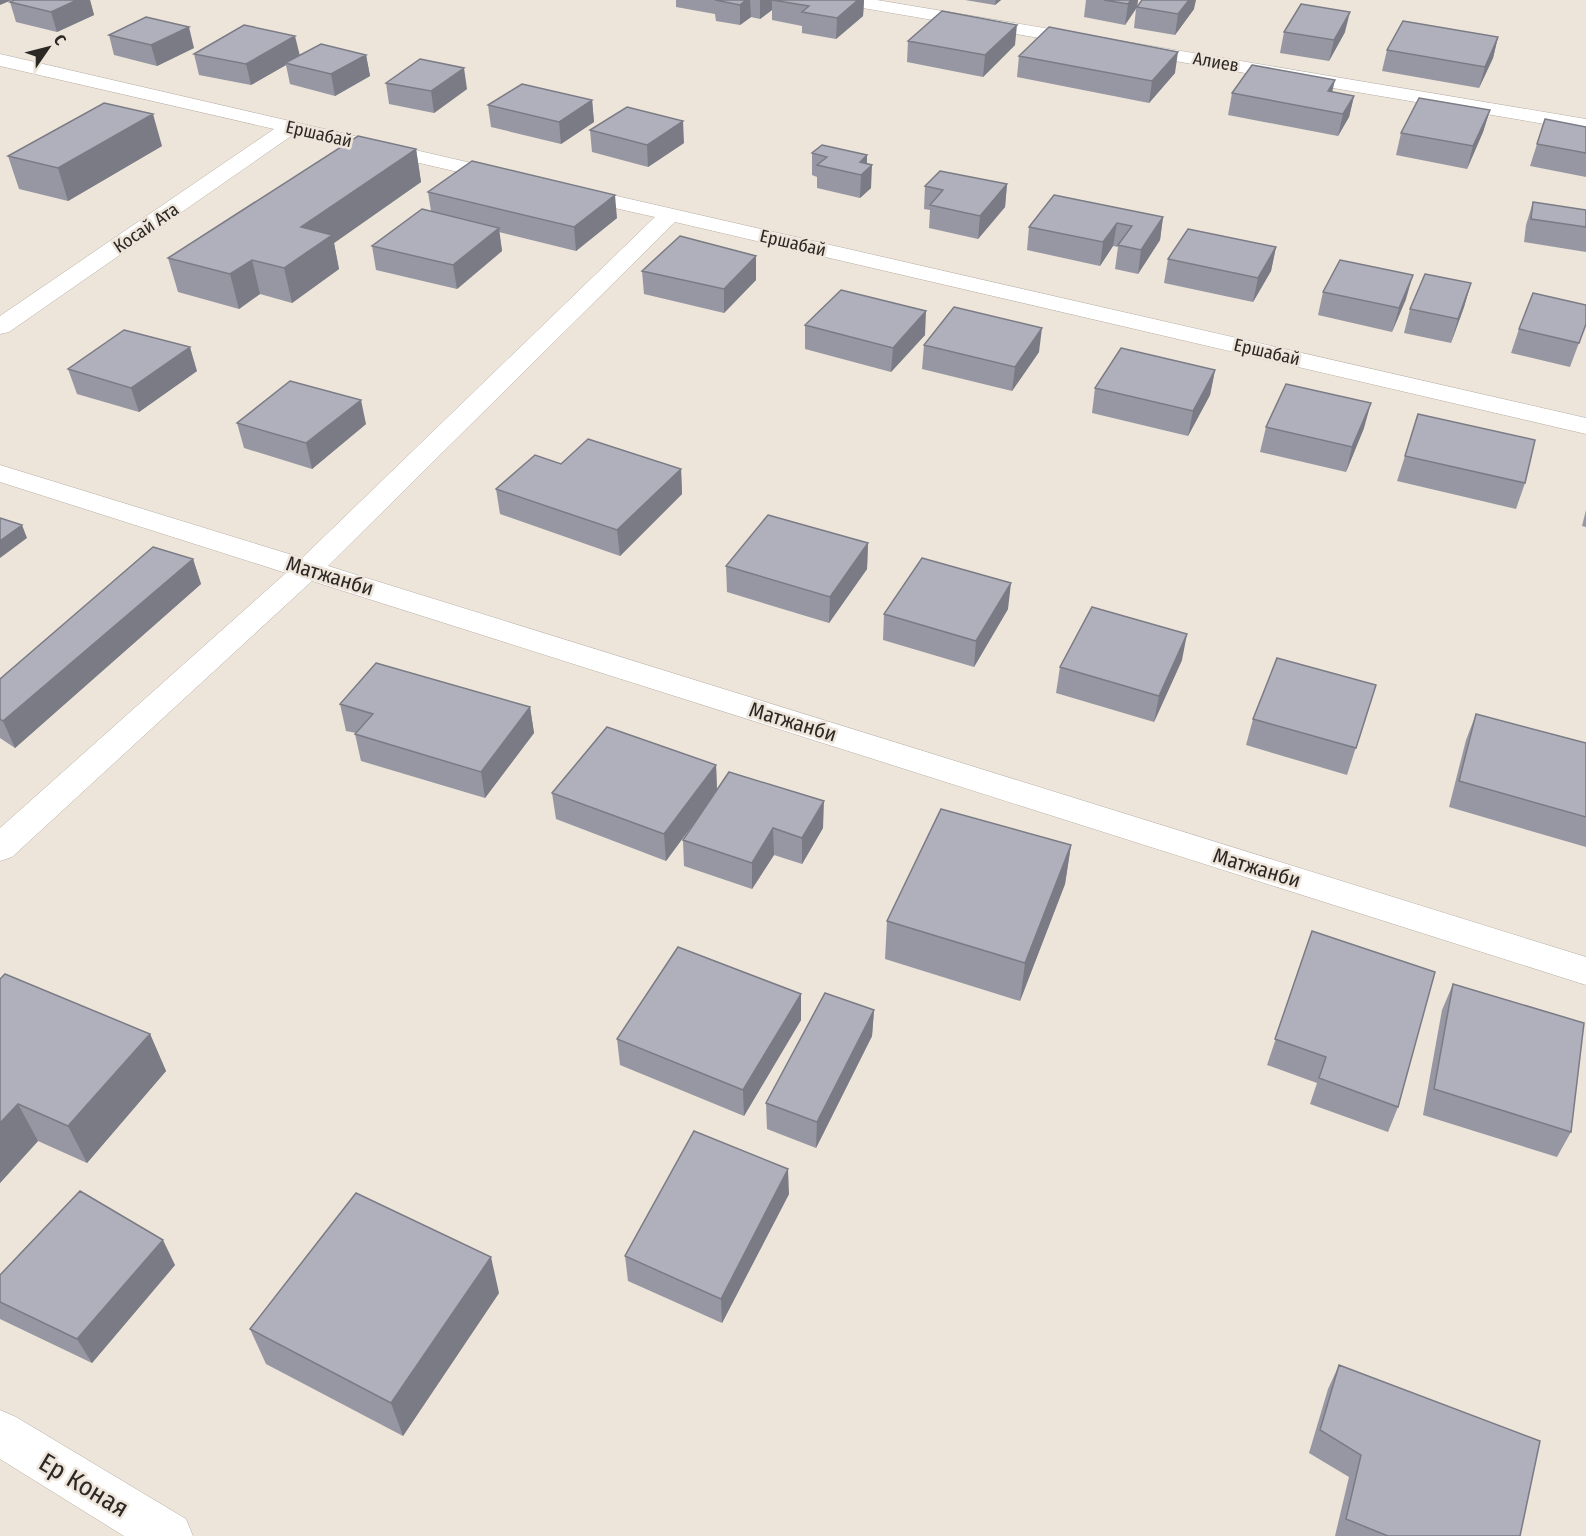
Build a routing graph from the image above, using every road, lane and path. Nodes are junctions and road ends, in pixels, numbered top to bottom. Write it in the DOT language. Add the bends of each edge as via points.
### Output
graph roads {
  1 [pos="845,0"];
  2 [pos="0,60"];
  3 [pos="1586,125"];
  4 [pos="291,127"];
  5 [pos="532,183"];
  6 [pos="555,188"];
  7 [pos="670,215"];
  8 [pos="0,327"];
  9 [pos="1586,426"];
  10 [pos="0,473"];
  11 [pos="308,569"];
  12 [pos="0,848"];
  13 [pos="1586,971"];
  14 [pos="0,1433"];
  15 [pos="169,1536"];
  1 -- 3 [label="street, Алиев"];
  2 -- 4 [label="street, Ершабай"];
  4 -- 5 [label="street, Ершабай"];
  4 -- 8 [label="street, Косай Ата"];
  6 -- 7 [label="street, Ершабай"];
  7 -- 9 [label="street, Ершабай"];
  7 -- 11 [label="street"];
  10 -- 11 [label="street, Матжанби"];
  11 -- 12 [label="street"];
  11 -- 13 [label="street, Матжанби"];
  14 -- 15 [label="street, Ер Коная"];
}
